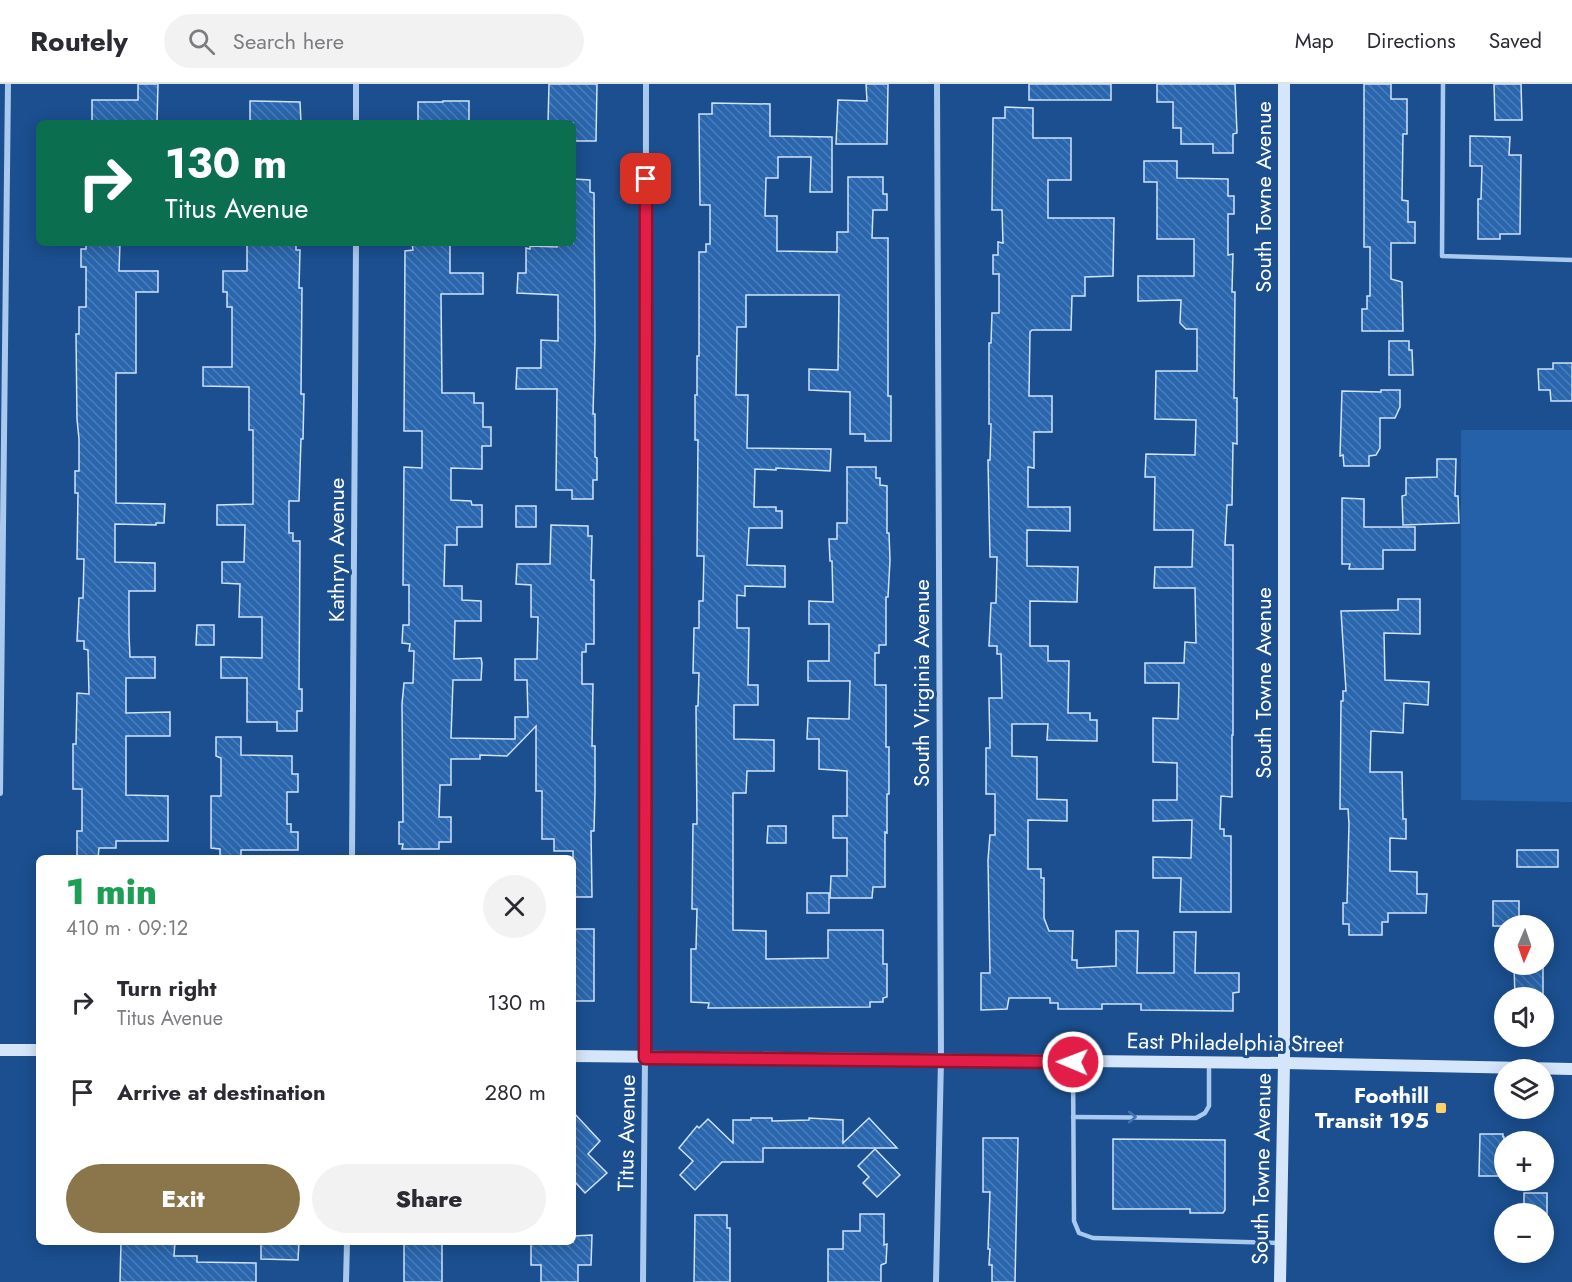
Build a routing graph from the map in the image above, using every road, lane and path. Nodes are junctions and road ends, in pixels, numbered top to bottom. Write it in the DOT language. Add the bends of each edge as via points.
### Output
graph roads {
  1 [pos="8,84"];
  2 [pos="356,84"];
  3 [pos="646,84"];
  4 [pos="938,84"];
  5 [pos="1284,84"];
  6 [pos="1443,84"];
  7 [pos="356,120"];
  8 [pos="356,246"];
  9 [pos="1572,260"];
  10 [pos="0,793"];
  11 [pos="352,855"];
  12 [pos="0,1050"];
  13 [pos="36,1050"];
  14 [pos="576,1056"];
  15 [pos="645,1058"];
  16 [pos="941,1060"];
  17 [pos="1073,1062"];
  18 [pos="1209,1063"];
  19 [pos="1284,1063"];
  20 [pos="1572,1069"];
  21 [pos="1073,1117"];
  22 [pos="1281,1243"];
  23 [pos="347,1245"];
  24 [pos="346,1282"];
  25 [pos="643,1282"];
  26 [pos="936,1282"];
  27 [pos="1280,1282"];
  1 -- 10 [label="street"];
  2 -- 7 [label="street"];
  3 -- 15 [label="street, Titus Avenue"];
  4 -- 16 [label="street, South Virginia Avenue"];
  5 -- 19 [label="street, South Towne Avenue"];
  6 -- 9 [label="lane" via="1442,256"];
  8 -- 11 [label="street, Kathryn Avenue"];
  12 -- 13 [label="street"];
  14 -- 15 [label="street, East Philadelphia Street"];
  15 -- 16 [label="street, East Philadelphia Street"];
  15 -- 25 [label="street, Titus Avenue"];
  16 -- 17 [label="street, East Philadelphia Street"];
  16 -- 26 [label="street, South Virginia Avenue"];
  17 -- 18 [label="street, East Philadelphia Street"];
  17 -- 21 [label="lane"];
  18 -- 19 [label="street, East Philadelphia Street"];
  21 -- 18 [label="lane, one-way" via="1196,1118 1206,1113 1209,1106"];
  19 -- 20 [label="street, East Philadelphia Street"];
  19 -- 22 [label="street, South Towne Avenue"];
  21 -- 22 [label="lane" via="1074,1221 1079,1233 1093,1238"];
  22 -- 27 [label="street, South Towne Avenue"];
  23 -- 24 [label="street"];
}
